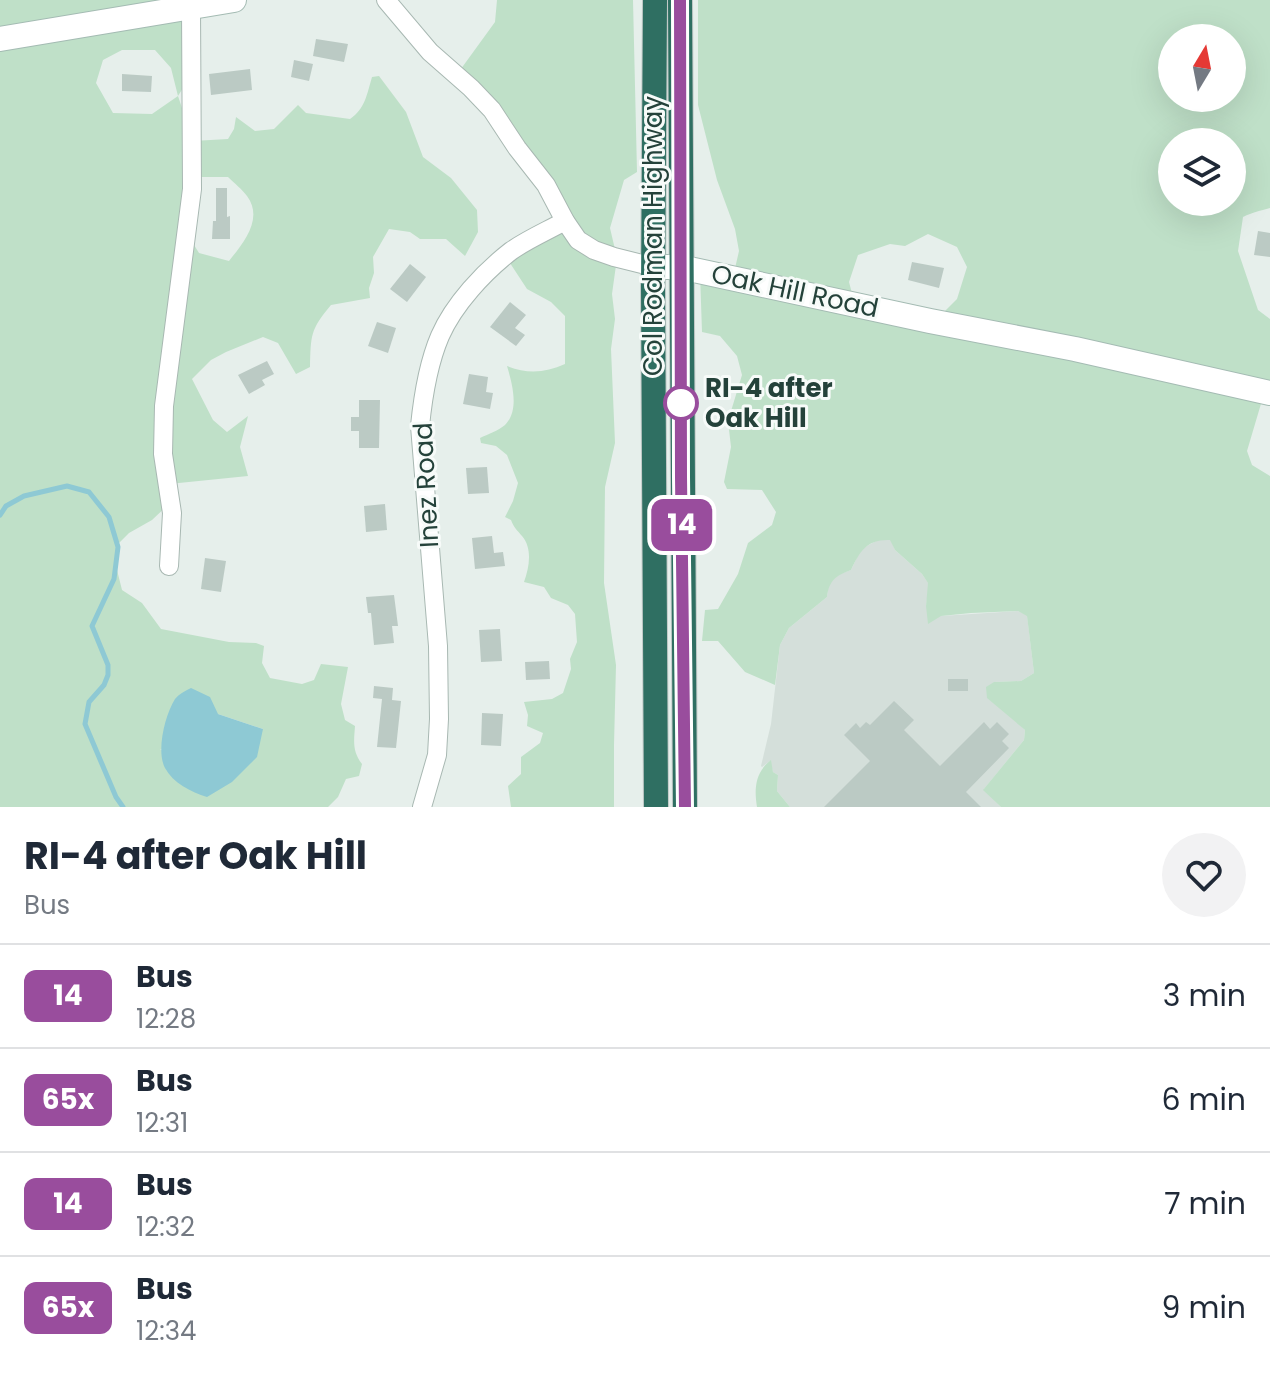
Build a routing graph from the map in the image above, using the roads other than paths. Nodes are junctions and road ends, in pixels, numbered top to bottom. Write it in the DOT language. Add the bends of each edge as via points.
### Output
graph roads {
  1 [pos="234,0"];
  2 [pos="386,0"];
  3 [pos="655,0"];
  4 [pos="680,0"];
  5 [pos="191,8"];
  6 [pos="0,39"];
  7 [pos="565,221"];
  8 [pos="654,267"];
  9 [pos="680,267"];
  10 [pos="1270,393"];
  11 [pos="169,566"];
  12 [pos="422,807"];
  13 [pos="656,807"];
  14 [pos="685,807"];
  1 -- 5 [label="street"];
  2 -- 7 [label="street, Oak Hill Road" via="430,52 492,110"];
  3 -- 8 [label="highway, Col Rodman Highway"];
  4 -- 9 [label="highway, Col Rodman Highway"];
  5 -- 6 [label="street"];
  5 -- 11 [label="street" via="192,189 164,406 163,454 172,513"];
  7 -- 8 [label="street, Oak Hill Road" via="578,240 594,250"];
  7 -- 12 [label="street, Inez Road" via="512,250 473,288 439,338 423,397 420,426 439,719 437,755"];
  8 -- 9 [label="street, Oak Hill Road"];
  8 -- 13 [label="highway, Col Rodman Highway"];
  9 -- 10 [label="street, Oak Hill Road"];
  9 -- 14 [label="highway, Col Rodman Highway"];
}
